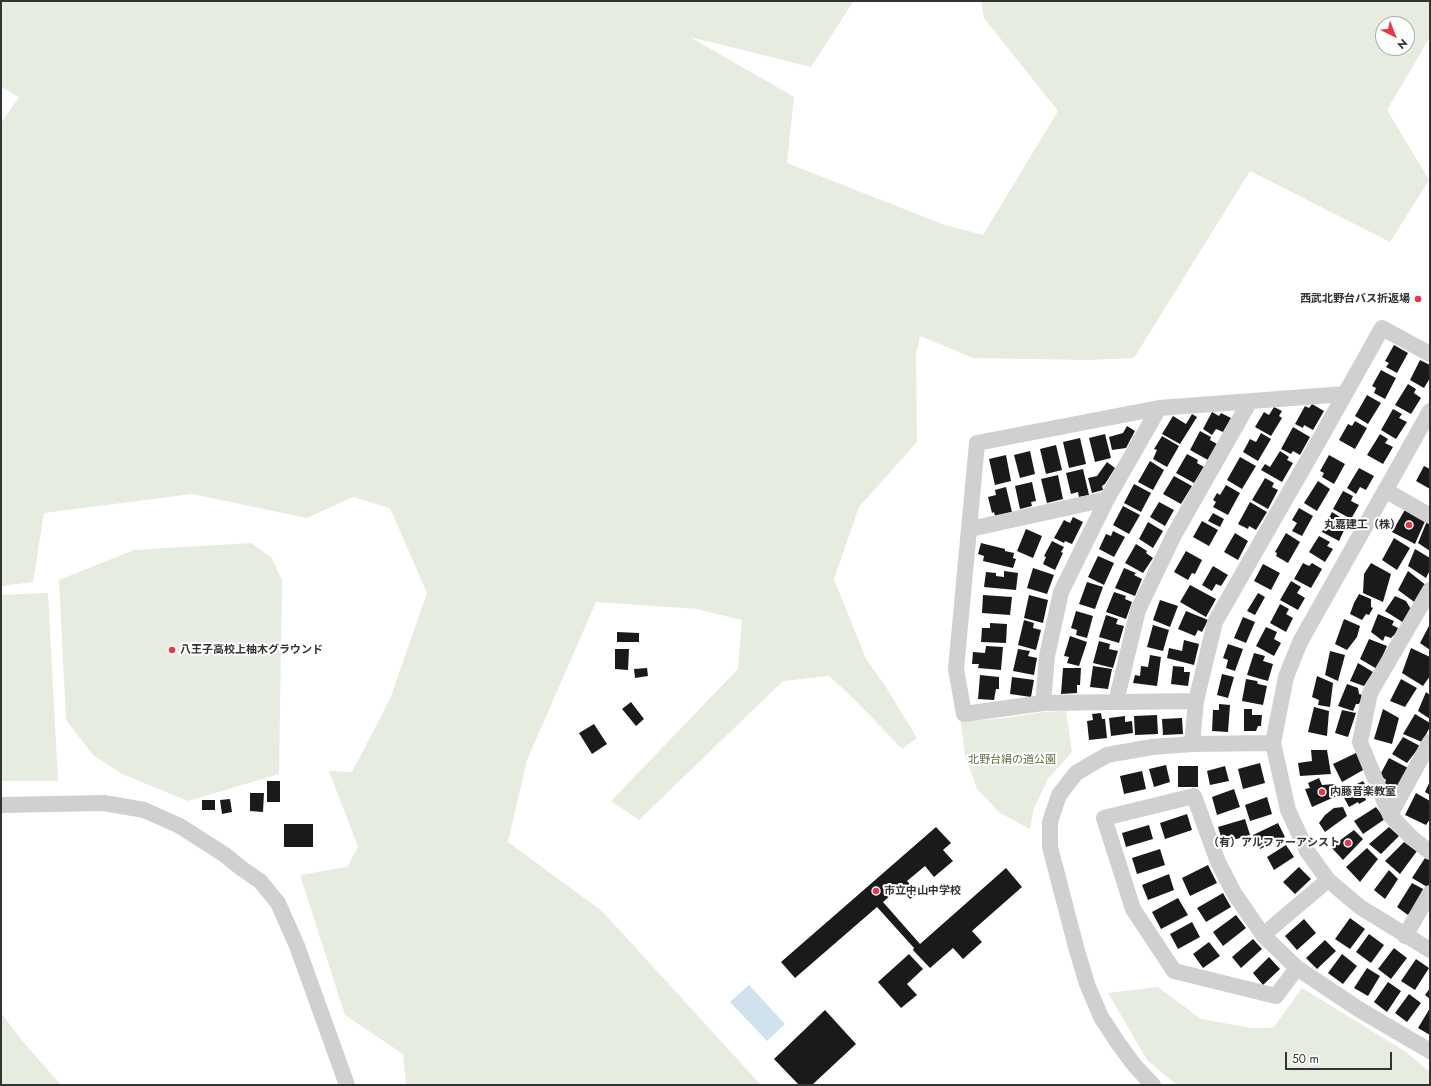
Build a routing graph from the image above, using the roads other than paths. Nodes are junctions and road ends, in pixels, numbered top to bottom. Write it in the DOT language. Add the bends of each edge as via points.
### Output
graph roads {
  1 [pos="1430,354"];
  2 [pos="1345,394"];
  3 [pos="1250,401"];
  4 [pos="1159,408"];
  5 [pos="1430,411"];
  6 [pos="1385,490"];
  7 [pos="1107,499"];
  8 [pos="1430,516"];
  9 [pos="970,529"];
  10 [pos="1430,590"];
  11 [pos="1196,701"];
  12 [pos="1116,702"];
  13 [pos="1043,703"];
  14 [pos="1430,742"];
  15 [pos="1273,743"];
  16 [pos="1192,744"];
  17 [pos="1,805"];
  18 [pos="1390,815"];
  19 [pos="1430,852"];
  20 [pos="1328,880"];
  21 [pos="1430,893"];
  22 [pos="1263,935"];
  23 [pos="1406,936"];
  24 [pos="1430,950"];
  25 [pos="1297,968"];
  26 [pos="1430,1051"];
  27 [pos="347,1085"];
  28 [pos="1153,1085"];
  1 -- 2 [label="street" via="1382,328"];
  2 -- 3 [label="street"];
  2 -- 11 [label="street" via="1215,622"];
  3 -- 4 [label="street"];
  3 -- 12 [label="street" via="1174,535 1138,610"];
  4 -- 7 [label="street"];
  4 -- 9 [label="street" via="977,443"];
  5 -- 6 [label="street"];
  6 -- 8 [label="street"];
  6 -- 15 [label="street" via="1300,642 1286,677"];
  7 -- 9 [label="street"];
  7 -- 13 [label="street" via="1061,592 1046,656"];
  9 -- 13 [label="street" via="956,669 964,714"];
  10 -- 18 [label="street" via="1370,693 1360,742"];
  11 -- 12 [label="street"];
  11 -- 16 [label="street"];
  12 -- 13 [label="street"];
  14 -- 18 [label="street"];
  15 -- 16 [label="street"];
  15 -- 20 [label="street" via="1288,810 1307,852"];
  16 -- 28 [label="street" via="1152,747 1107,754 1099,758 1076,773 1059,794 1050,822 1050,847 1087,984 1101,1017 1135,1066"];
  17 -- 27 [label="street" via="104,803 144,810 180,826 260,881 278,903 297,946"];
  18 -- 19 [label="street"];
  20 -- 22 [label="street"];
  20 -- 23 [label="street" via="1360,907"];
  21 -- 23 [label="street"];
  22 -- 25 [label="street"];
  22 -- 25 [label="street" via="1234,893 1218,862 1194,796 1104,818 1133,909 1174,971 1276,996"];
  23 -- 24 [label="street"];
  25 -- 26 [label="street" via="1360,1010"];
}
